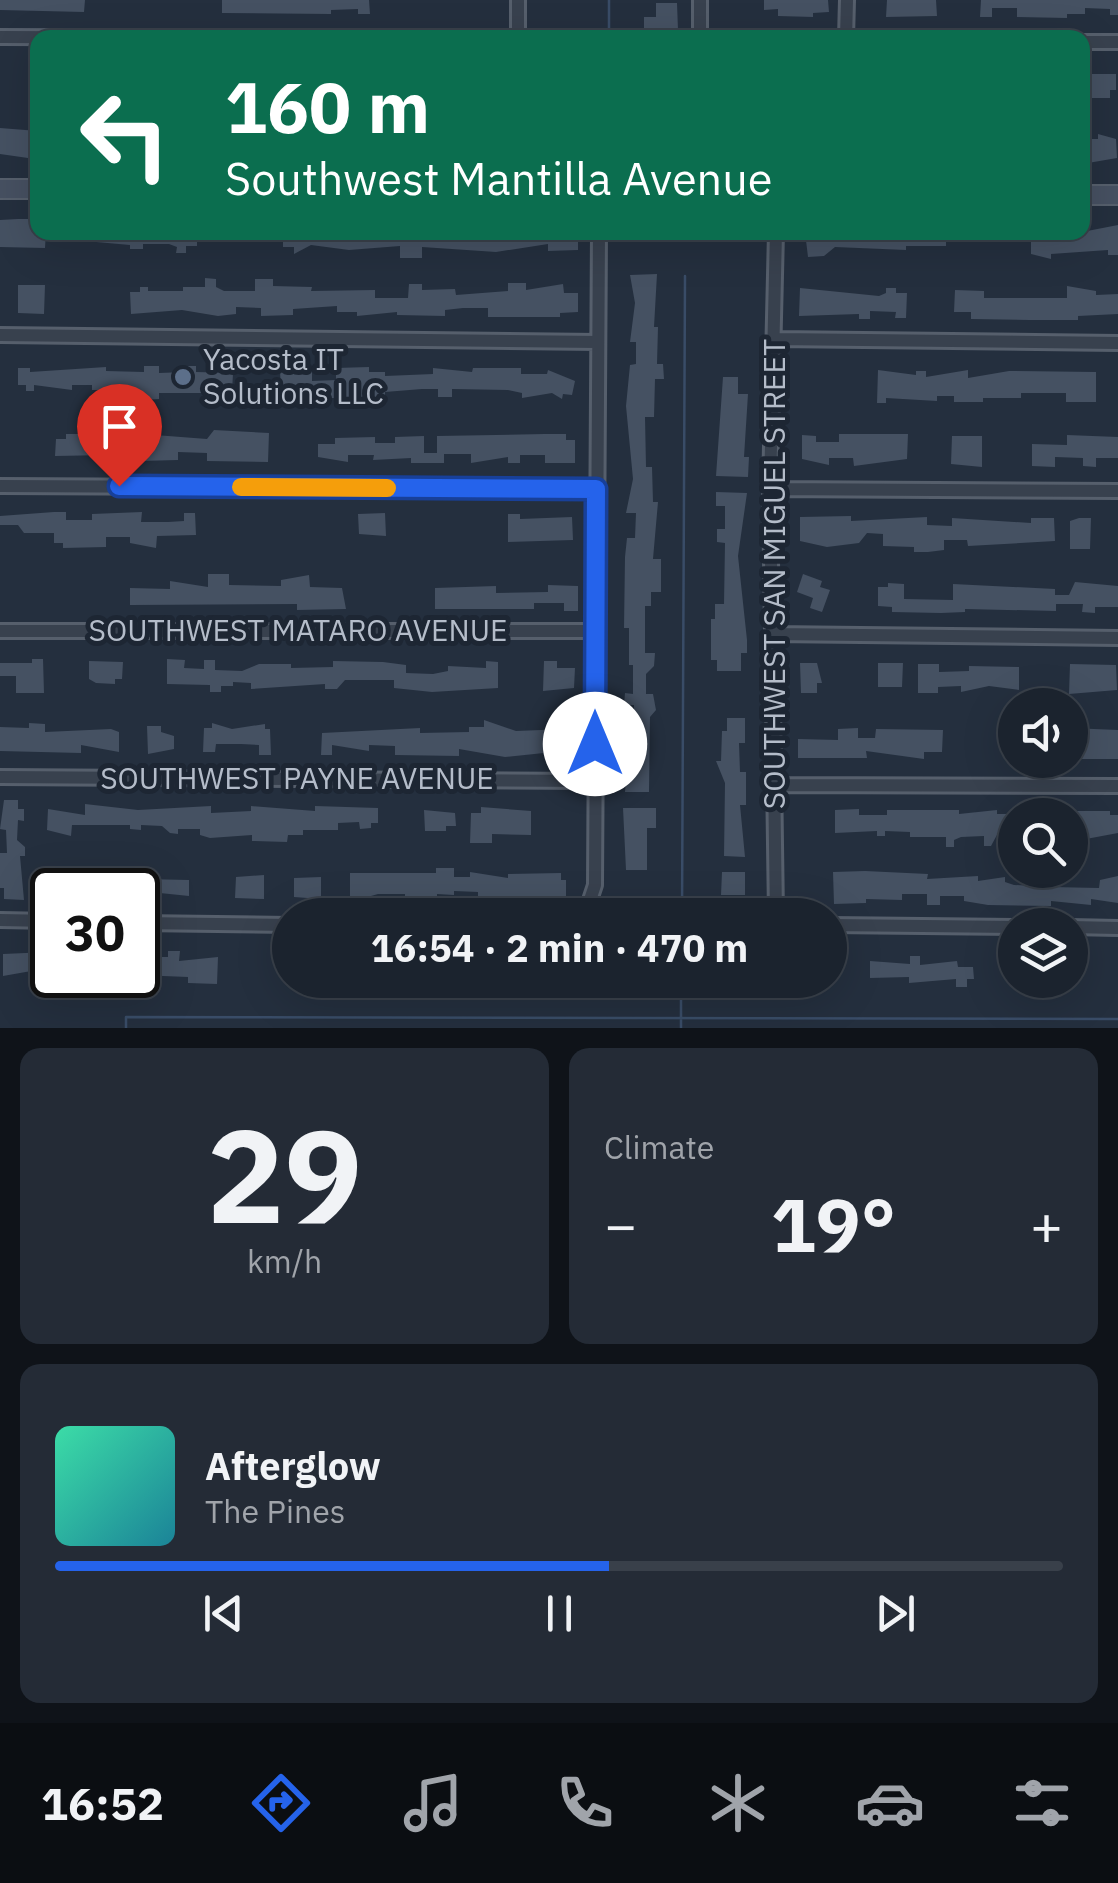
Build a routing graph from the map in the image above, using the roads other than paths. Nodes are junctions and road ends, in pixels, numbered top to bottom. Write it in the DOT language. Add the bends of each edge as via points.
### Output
graph roads {
  1 [pos="518,0"];
  2 [pos="700,0"];
  3 [pos="847,0"];
  4 [pos="518,30"];
  5 [pos="700,30"];
  6 [pos="846,30"];
  7 [pos="0,37"];
  8 [pos="30,37"];
  9 [pos="1090,42"];
  10 [pos="1118,42"];
  11 [pos="0,189"];
  12 [pos="30,189"];
  13 [pos="1090,194"];
  14 [pos="1118,195"];
  15 [pos="599,240"];
  16 [pos="776,240"];
  17 [pos="0,335"];
  18 [pos="776,339"];
  19 [pos="598,342"];
  20 [pos="1118,343"];
  21 [pos="0,486"];
  22 [pos="596,489"];
  23 [pos="770,489"];
  24 [pos="1118,491"];
  25 [pos="0,631"];
  26 [pos="596,631"];
  27 [pos="772,634"];
  28 [pos="1118,638"];
  29 [pos="0,777"];
  30 [pos="594,781"];
  31 [pos="772,784"];
  32 [pos="1118,786"];
  33 [pos="593,898"];
  34 [pos="775,898"];
  35 [pos="0,920"];
  36 [pos="30,921"];
  37 [pos="160,922"];
  38 [pos="272,925"];
  39 [pos="847,925"];
  40 [pos="998,927"];
  41 [pos="1088,928"];
  42 [pos="1118,928"];
  1 -- 4 [label="street"];
  2 -- 5 [label="street"];
  3 -- 6 [label="street"];
  7 -- 8 [label="street"];
  9 -- 10 [label="street"];
  11 -- 12 [label="street"];
  13 -- 14 [label="street"];
  15 -- 19 [label="street"];
  16 -- 18 [label="street, SOUTHWEST SAN MIGUEL STREET"];
  17 -- 19 [label="street"];
  18 -- 20 [label="street"];
  18 -- 23 [label="street, SOUTHWEST SAN MIGUEL STREET"];
  19 -- 22 [label="street"];
  21 -- 22 [label="street"];
  22 -- 26 [label="street"];
  23 -- 24 [label="street"];
  23 -- 27 [label="street, SOUTHWEST SAN MIGUEL STREET"];
  25 -- 26 [label="street, SOUTHWEST MATARO AVENUE"];
  26 -- 30 [label="street"];
  27 -- 28 [label="street"];
  27 -- 31 [label="street, SOUTHWEST SAN MIGUEL STREET"];
  29 -- 30 [label="street, SOUTHWEST PAYNE AVENUE"];
  30 -- 33 [label="street"];
  31 -- 32 [label="street"];
  31 -- 34 [label="street, SOUTHWEST SAN MIGUEL STREET"];
  35 -- 36 [label="street"];
  37 -- 38 [label="street"];
  39 -- 40 [label="street"];
  41 -- 42 [label="street"];
}
